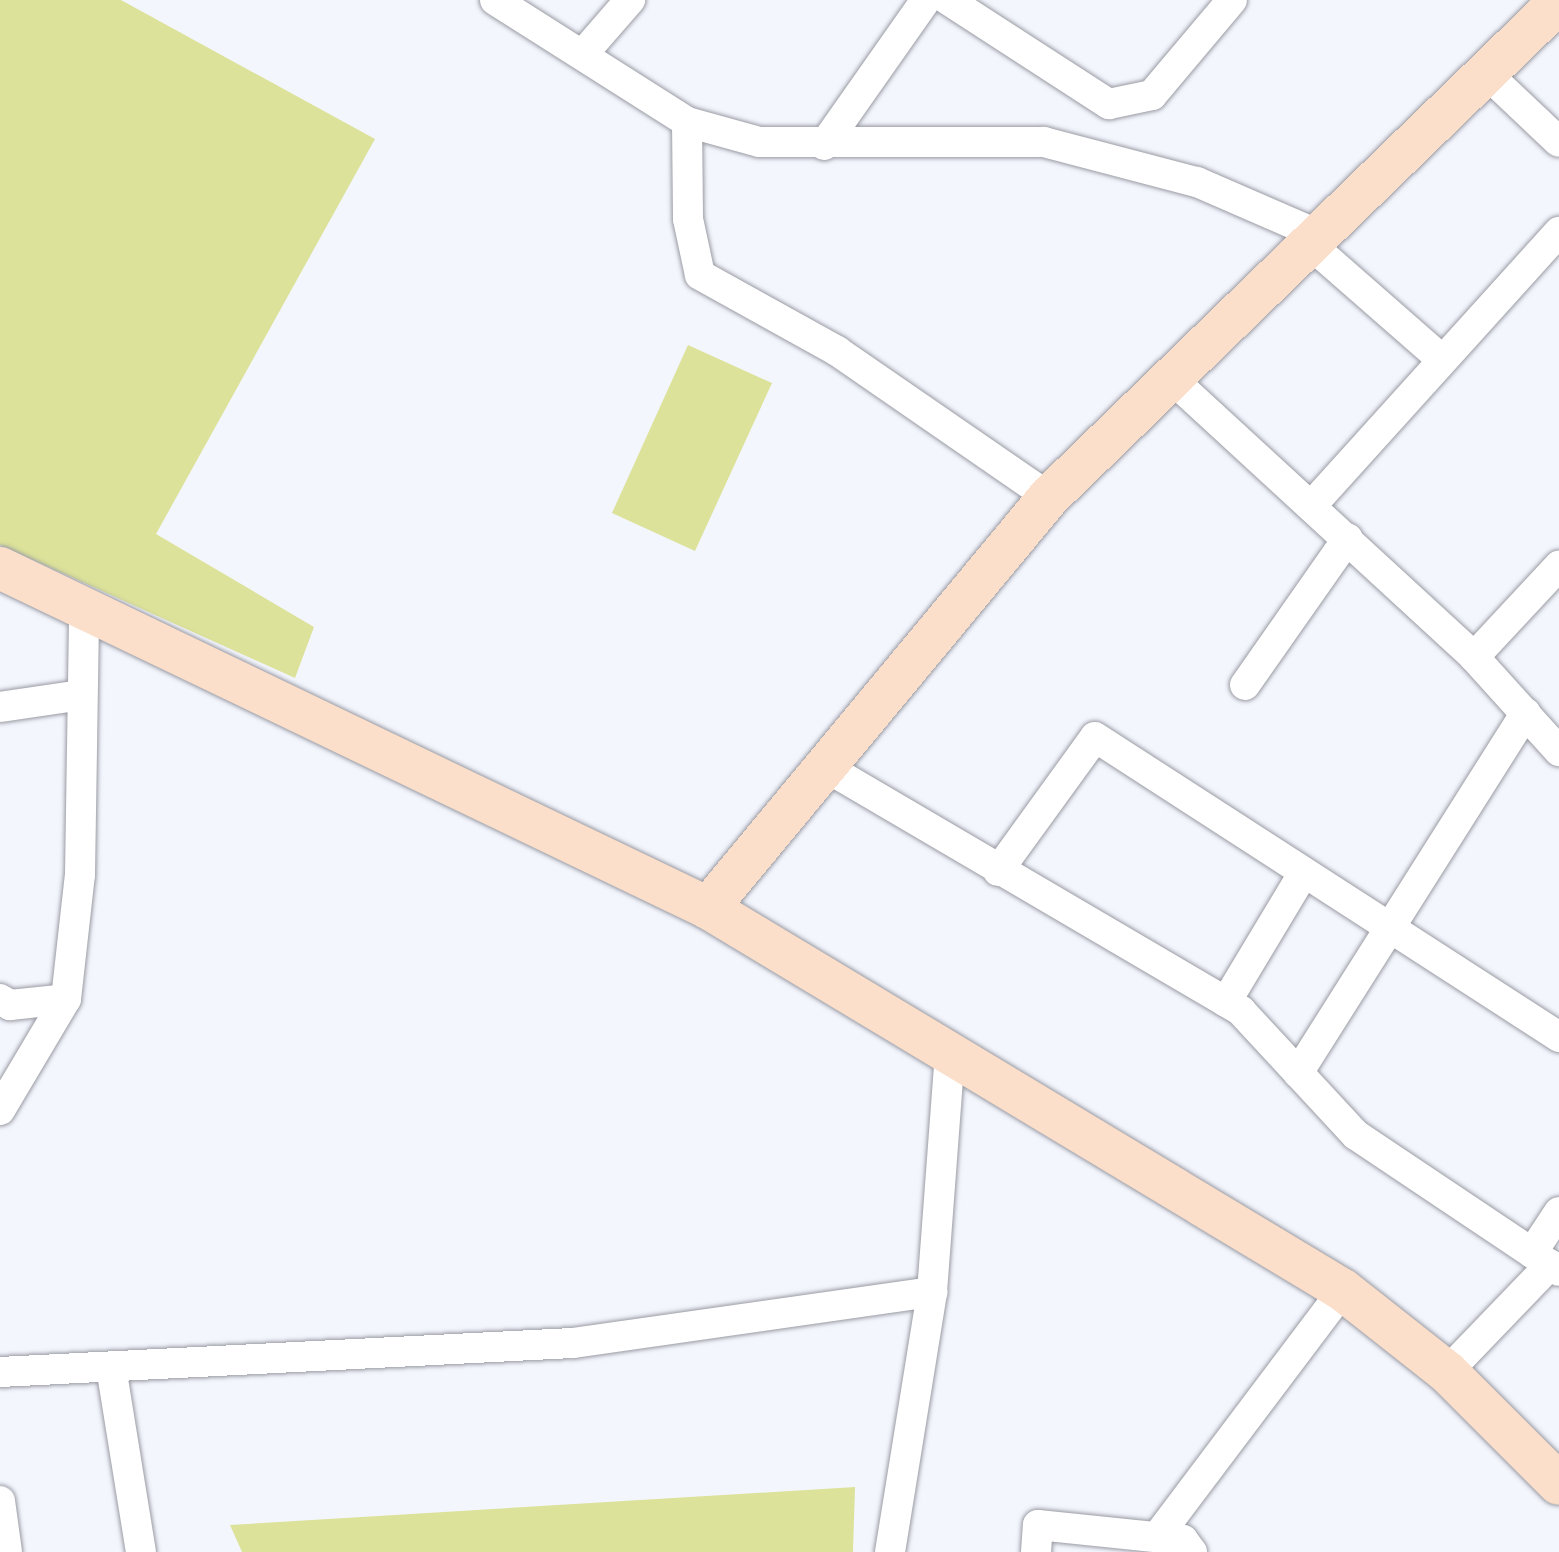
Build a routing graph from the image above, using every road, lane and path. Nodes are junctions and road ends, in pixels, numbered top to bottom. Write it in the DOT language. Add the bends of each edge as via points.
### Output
graph roads {
  1 [pos="495,0"];
  2 [pos="630,0"];
  3 [pos="926,0"];
  4 [pos="948,0"];
  5 [pos="1232,0"];
  6 [pos="1559,2"];
  7 [pos="584,54"];
  8 [pos="1486,73"];
  9 [pos="687,122"];
  10 [pos="1559,142"];
  11 [pos="824,145"];
  12 [pos="1559,232"];
  13 [pos="1315,240"];
  14 [pos="1440,358"];
  15 [pos="1172,379"];
  16 [pos="1048,496"];
  17 [pos="1313,504"];
  18 [pos="1348,538"];
  19 [pos="1559,566"];
  20 [pos="0,568"];
  21 [pos="84,608"];
  22 [pos="1474,657"];
  23 [pos="1246,685"];
  24 [pos="81,695"];
  25 [pos="0,707"];
  26 [pos="1526,713"];
  27 [pos="1559,751"];
  28 [pos="829,770"];
  29 [pos="998,871"];
  30 [pos="1302,874"];
  31 [pos="708,908"];
  32 [pos="1390,931"];
  33 [pos="0,998"];
  34 [pos="66,999"];
  35 [pos="1226,1002"];
  36 [pos="1559,1038"];
  37 [pos="950,1055"];
  38 [pos="1298,1073"];
  39 [pos="0,1110"];
  40 [pos="1559,1212"];
  41 [pos="1547,1263"];
  42 [pos="1343,1290"];
  43 [pos="932,1292"];
  44 [pos="111,1367"];
  45 [pos="0,1372"];
  46 [pos="1448,1372"];
  47 [pos="1559,1484"];
  48 [pos="0,1500"];
  49 [pos="1157,1538"];
  50 [pos="7,1552"];
  51 [pos="141,1552"];
  52 [pos="890,1552"];
  53 [pos="1036,1552"];
  54 [pos="1192,1552"];
  1 -- 7 [label="street"];
  2 -- 7 [label="street"];
  3 -- 11 [label="street"];
  4 -- 5 [label="street" via="1109,104 1152,96"];
  6 -- 8 [label="street"];
  7 -- 9 [label="street"];
  8 -- 10 [label="street"];
  8 -- 13 [label="street"];
  9 -- 11 [label="street" via="759,142"];
  9 -- 16 [label="street" via="688,218 700,275 836,351"];
  11 -- 13 [label="street" via="1044,142 1197,182"];
  12 -- 14 [label="street"];
  13 -- 14 [label="street"];
  13 -- 15 [label="street"];
  14 -- 17 [label="street"];
  15 -- 16 [label="street"];
  15 -- 17 [label="street"];
  16 -- 28 [label="street"];
  17 -- 18 [label="street"];
  18 -- 22 [label="street"];
  18 -- 23 [label="street"];
  19 -- 22 [label="street"];
  20 -- 21 [label="street"];
  21 -- 24 [label="street"];
  21 -- 31 [label="street"];
  22 -- 26 [label="street"];
  24 -- 25 [label="street"];
  24 -- 34 [label="street" via="80,875"];
  26 -- 27 [label="street"];
  26 -- 32 [label="street"];
  28 -- 29 [label="street"];
  28 -- 31 [label="street"];
  29 -- 30 [label="street" via="1095,737"];
  29 -- 35 [label="street"];
  30 -- 32 [label="street"];
  30 -- 35 [label="street"];
  31 -- 37 [label="street"];
  32 -- 36 [label="street"];
  32 -- 38 [label="street"];
  33 -- 34 [label="street" via="10,1005"];
  34 -- 39 [label="street"];
  35 -- 38 [label="street"];
  37 -- 42 [label="street"];
  37 -- 43 [label="street"];
  38 -- 41 [label="street" via="1356,1136"];
  40 -- 41 [label="street"];
  41 -- 46 [label="street"];
  42 -- 46 [label="street"];
  42 -- 49 [label="street"];
  43 -- 44 [label="street" via="573,1343"];
  43 -- 52 [label="street"];
  44 -- 45 [label="street"];
  44 -- 51 [label="street"];
  46 -- 47 [label="street"];
  48 -- 50 [label="street"];
  49 -- 53 [label="street" via="1038,1525"];
  49 -- 54 [label="street" via="1184,1540"];
}
